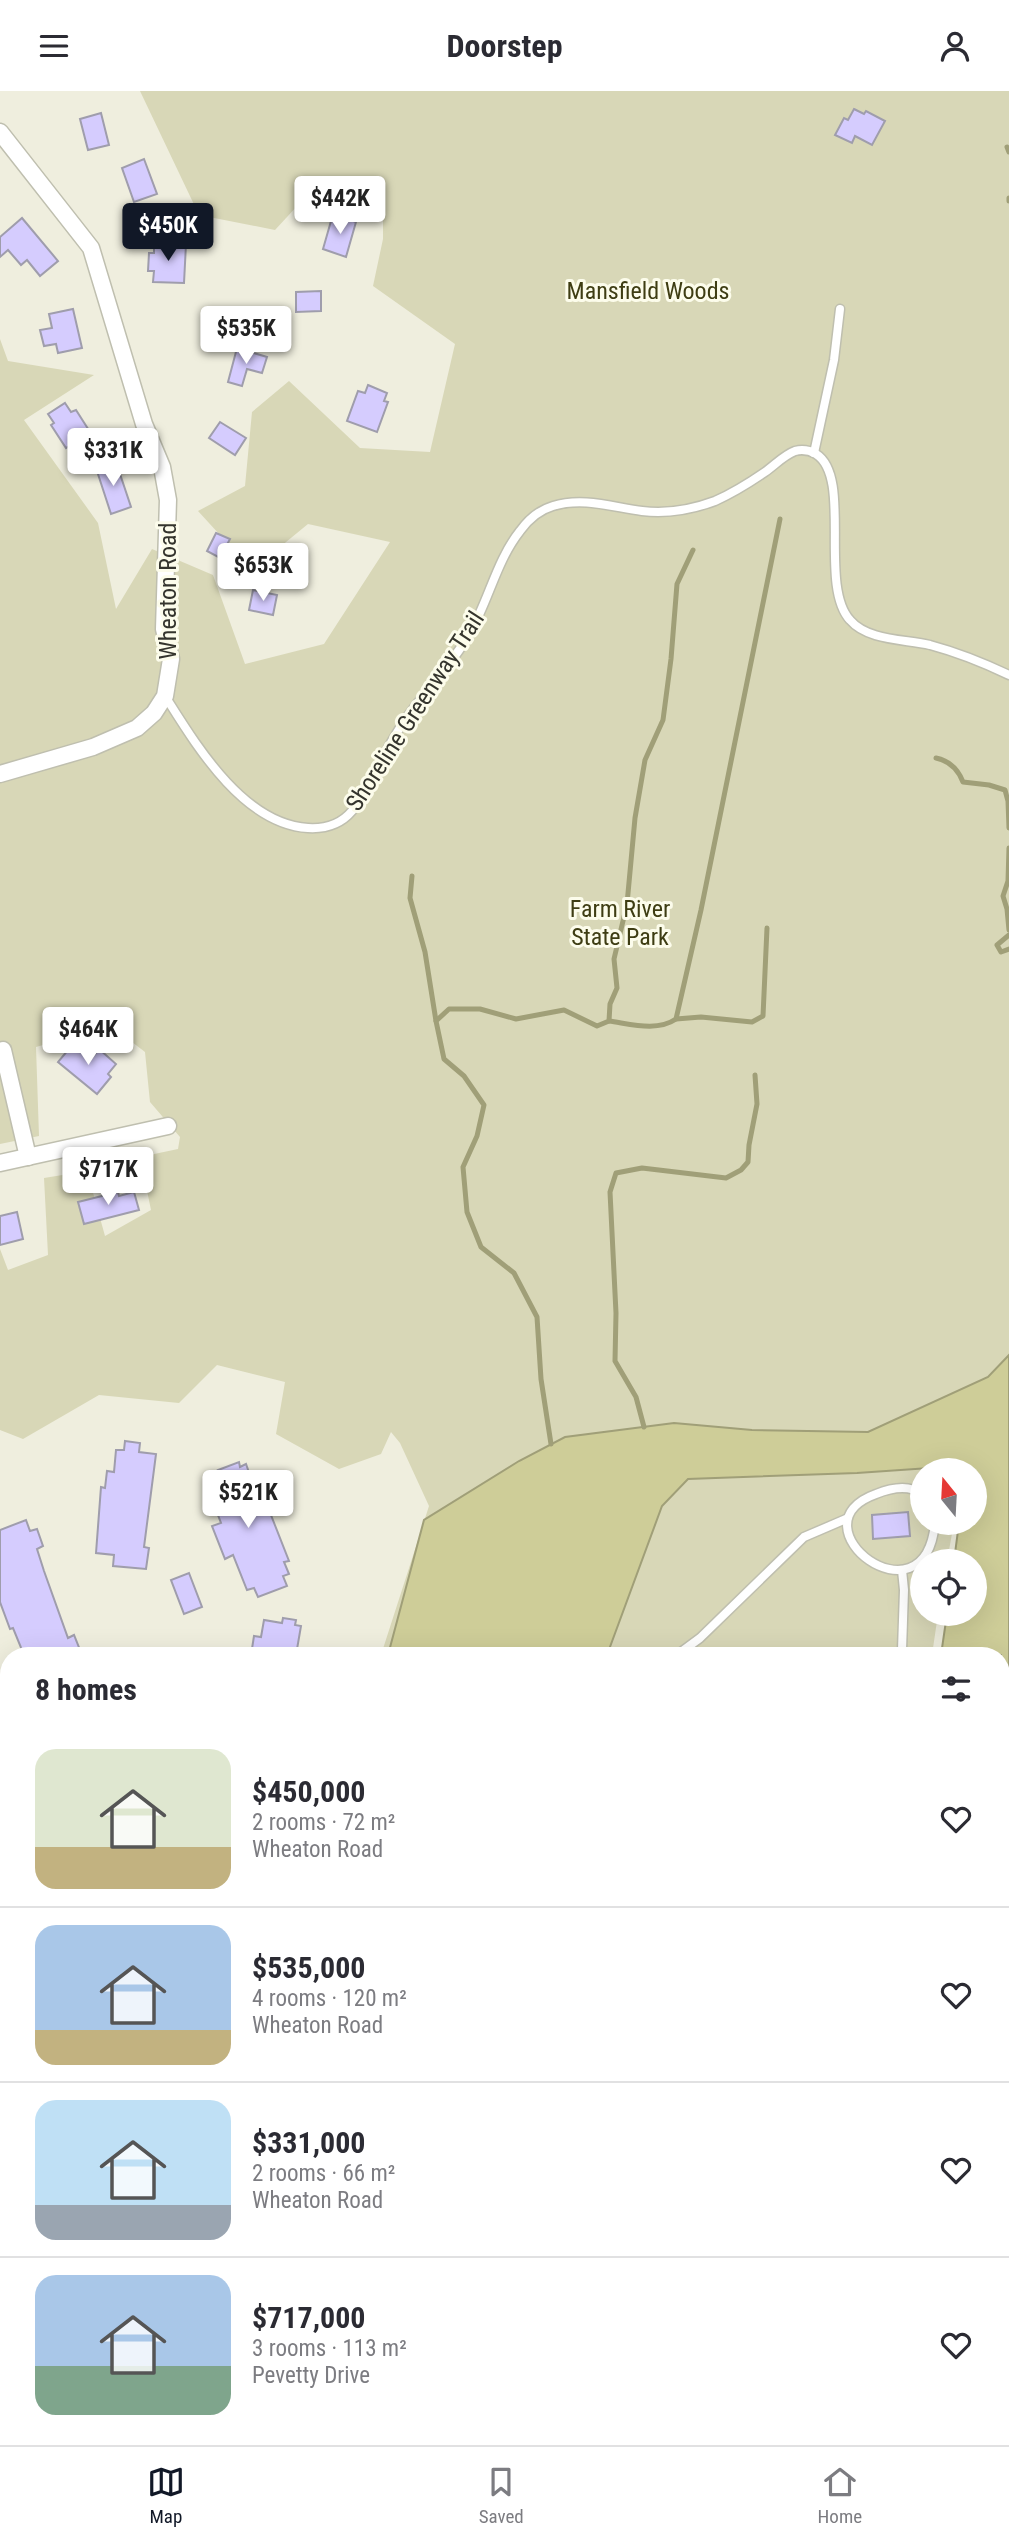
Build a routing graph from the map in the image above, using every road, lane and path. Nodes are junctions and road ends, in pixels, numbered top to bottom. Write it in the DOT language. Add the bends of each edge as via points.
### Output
graph roads {
  1 [pos="0,132"];
  2 [pos="840,309"];
  3 [pos="816,454"];
  4 [pos="1009,675"];
  5 [pos="165,696"];
  6 [pos="0,773"];
  7 [pos="3,1050"];
  8 [pos="168,1126"];
  9 [pos="28,1157"];
  10 [pos="0,1163"];
  11 [pos="910,1489"];
  12 [pos="846,1519"];
  13 [pos="931,1535"];
  14 [pos="902,1570"];
  15 [pos="688,1647"];
  16 [pos="902,1647"];
  1 -- 5 [label="street, Wheaton Road" via="91,248 144,424 162,467 168,500 164,629 171,659"];
  2 -- 3 [label="lane"];
  3 -- 4 [label="lane" via="827,469 834,503 838,595 851,621 864,631 950,651"];
  3 -- 5 [label="lane, Shoreline Greenway Trail" via="792,452 732,493 684,510 643,511 591,502 541,510 518,533 461,649 405,720 341,822 323,828 293,827 248,801 206,759"];
  5 -- 6 [label="street, Wheaton Road" via="137,728 93,747"];
  7 -- 9 [label="street"];
  8 -- 9 [label="street"];
  9 -- 10 [label="street"];
  11 -- 12 [label="lane" via="876,1494 854,1506"];
  12 -- 14 [label="lane" via="846,1531 860,1554 883,1569"];
  12 -- 15 [label="lane" via="804,1537"];
  13 -- 14 [label="lane" via="920,1560"];
  14 -- 16 [label="lane"];
}
